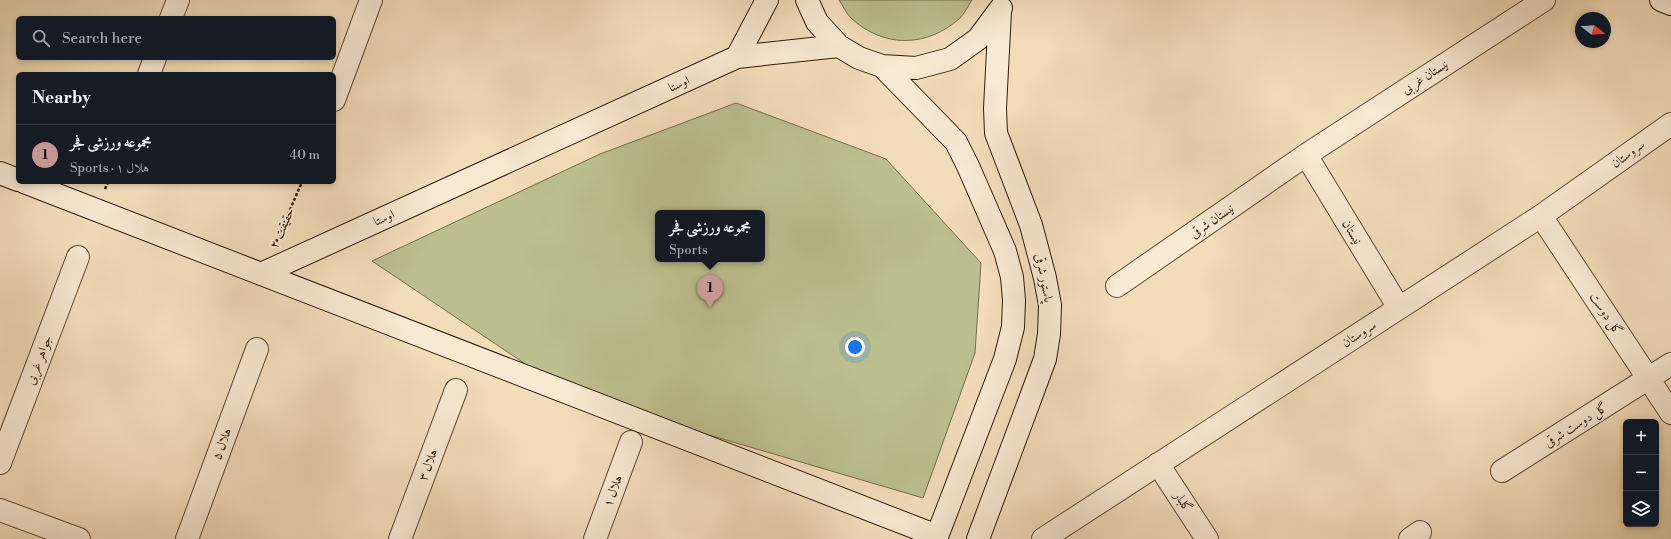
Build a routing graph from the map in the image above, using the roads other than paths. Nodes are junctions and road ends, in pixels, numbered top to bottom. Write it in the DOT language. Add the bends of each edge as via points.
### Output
graph roads {
  1 [pos="178,0"];
  2 [pos="371,0"];
  3 [pos="767,0"];
  4 [pos="807,0"];
  5 [pos="1544,0"];
  6 [pos="1661,0"];
  7 [pos="1671,4"];
  8 [pos="1002,6"];
  9 [pos="171,16"];
  10 [pos="839,46"];
  11 [pos="737,57"];
  12 [pos="154,60"];
  13 [pos="882,66"];
  14 [pos="150,72"];
  15 [pos="336,95"];
  16 [pos="1671,124"];
  17 [pos="1306,155"];
  18 [pos="0,173"];
  19 [pos="16,179"];
  20 [pos="29,184"];
  21 [pos="1541,216"];
  22 [pos="78,256"];
  23 [pos="261,274"];
  24 [pos="1117,286"];
  25 [pos="1399,308"];
  26 [pos="257,349"];
  27 [pos="1671,364"];
  28 [pos="1650,379"];
  29 [pos="456,390"];
  30 [pos="1671,413"];
  31 [pos="631,442"];
  32 [pos="0,463"];
  33 [pos="1158,464"];
  34 [pos="1502,471"];
  35 [pos="0,510"];
  36 [pos="936,537"];
  37 [pos="79,539"];
  38 [pos="187,539"];
  39 [pos="400,539"];
  40 [pos="595,539"];
  41 [pos="978,539"];
  42 [pos="1043,539"];
  43 [pos="1208,539"];
  1 -- 9 [label="street"];
  2 -- 15 [label="street"];
  3 -- 11 [label="street"];
  4 -- 10 [label="street" via="818,22"];
  5 -- 17 [label="street, نیستان غربی"];
  6 -- 7 [label="street"];
  8 -- 13 [label="street" via="978,40 950,59 916,68"];
  8 -- 41 [label="street, پاستور شرقی" via="995,108 996,134 1038,248 1050,304 1049,334 1045,359"];
  10 -- 11 [label="street, اوستا"];
  10 -- 13 [label="street" via="859,58"];
  11 -- 23 [label="street, اوستا"];
  12 -- 14 [label="street"];
  13 -- 36 [label="street" via="956,142 1005,251 1012,277 1013,327 1005,359"];
  16 -- 21 [label="street, سروستان"];
  17 -- 24 [label="street, نیستان شرقی"];
  17 -- 25 [label="street, نیستان"];
  18 -- 19 [label="street"];
  20 -- 23 [label="street"];
  21 -- 25 [label="street, سروستان"];
  21 -- 28 [label="street, گل دوست"];
  22 -- 32 [label="street, جواهر غربی"];
  23 -- 36 [label="street"];
  25 -- 33 [label="street, سروستان"];
  26 -- 38 [label="street, هلال ۵"];
  27 -- 28 [label="street, گل دوست شرقی"];
  28 -- 30 [label="street, گل دوست"];
  28 -- 34 [label="street, گل دوست شرقی"];
  29 -- 39 [label="street, هلال ۳"];
  31 -- 40 [label="street, هلال ۱"];
  33 -- 42 [label="street, سروستان"];
  33 -- 43 [label="street, گلبار"];
  35 -- 37 [label="street"];
}
